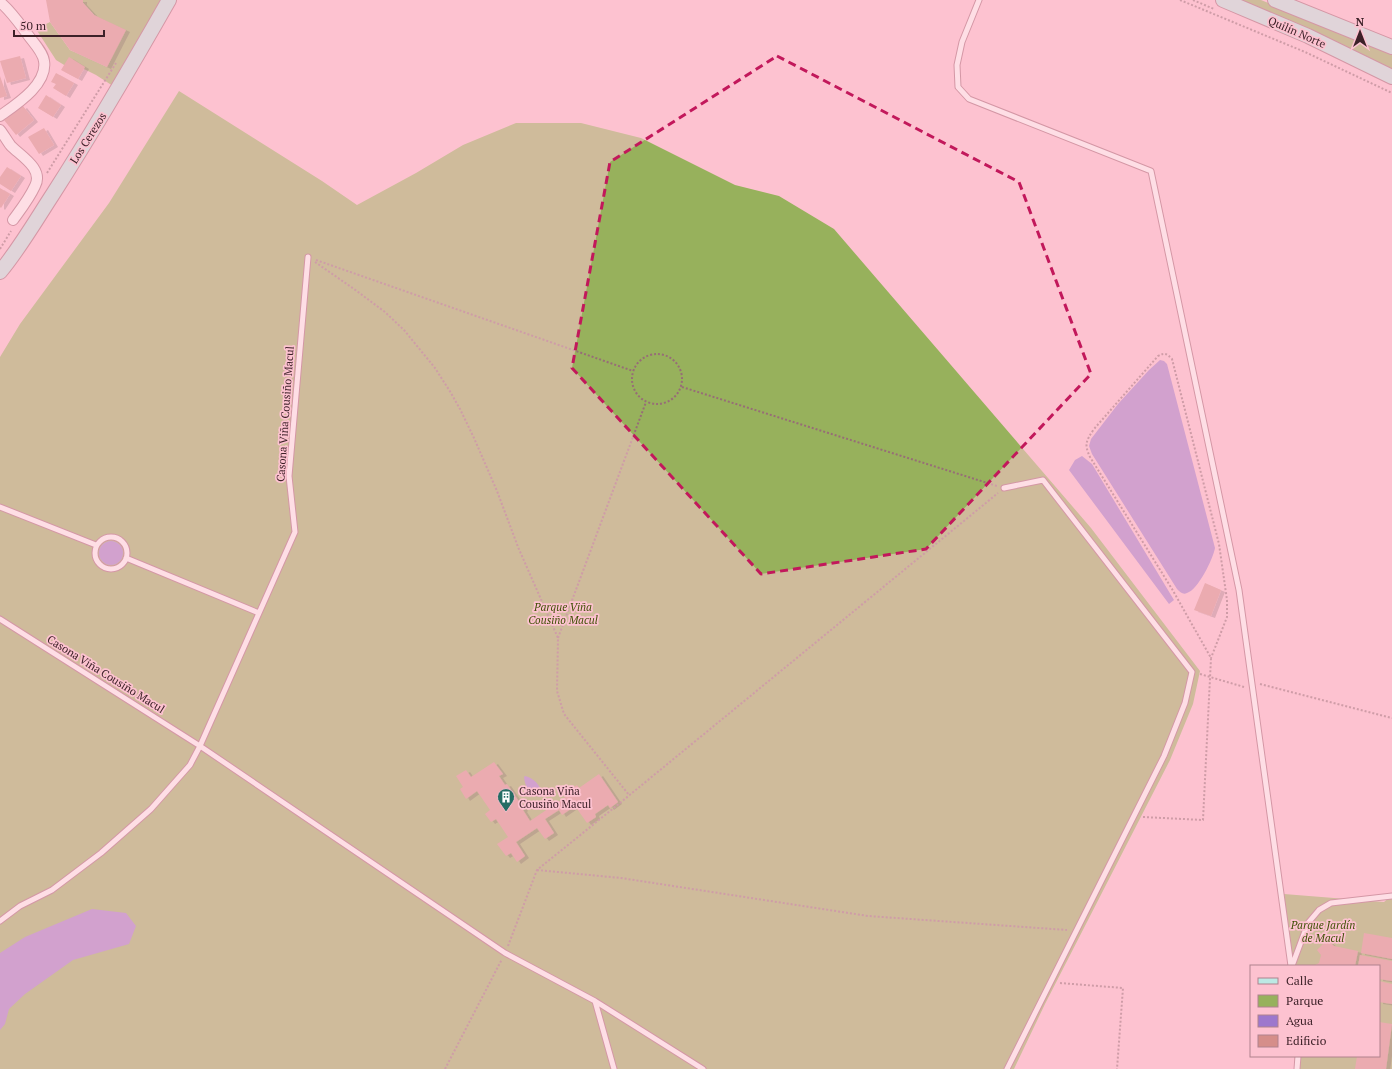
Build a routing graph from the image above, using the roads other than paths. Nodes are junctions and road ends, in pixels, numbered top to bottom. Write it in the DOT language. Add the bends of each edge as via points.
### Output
graph roads {
  1 [pos="169,0"];
  2 [pos="979,0"];
  3 [pos="1223,0"];
  4 [pos="1275,0"];
  5 [pos="0,2"];
  6 [pos="1392,47"];
  7 [pos="1392,77"];
  8 [pos="0,116"];
  9 [pos="0,130"];
  10 [pos="13,224"];
  11 [pos="308,257"];
  12 [pos="0,272"];
  13 [pos="1004,488"];
  14 [pos="0,507"];
  15 [pos="96,545"];
  16 [pos="126,558"];
  17 [pos="259,613"];
  18 [pos="0,619"];
  19 [pos="200,746"];
  20 [pos="1392,896"];
  21 [pos="0,921"];
  22 [pos="1291,965"];
  23 [pos="1291,965"];
  24 [pos="595,1001"];
  25 [pos="1298,1057"];
  26 [pos="614,1069"];
  27 [pos="703,1069"];
  28 [pos="1007,1069"];
  29 [pos="1296,1069"];
  1 -- 12 [label="street, Los Cerezos" via="63,179"];
  2 -- 22 [label="lane" via="962,42 957,65 958,87 969,99 1152,171 1239,590"];
  3 -- 7 [label="street, Quilín Norte" via="1308,36"];
  4 -- 6 [label="street, Quilín Norte"];
  5 -- 8 [label="street" via="12,13 37,46 44,59 45,71 39,84"];
  9 -- 10 [label="street" via="10,144 31,164 38,177 36,186"];
  11 -- 17 [label="lane, Casona Viña Cousiño Macul" via="289,476 295,532"];
  13 -- 28 [label="lane" via="1043,480 1192,672 1185,704 1164,756"];
  14 -- 15 [label="lane"];
  15 -- 16 [label="lane" via="101,539 116,537 125,544"];
  15 -- 16 [label="lane" via="95,559 102,567 118,568"];
  16 -- 17 [label="lane"];
  17 -- 19 [label="lane, Casona Viña Cousiño Macul"];
  18 -- 19 [label="lane, Casona Viña Cousiño Macul"];
  19 -- 21 [label="lane, Casona Viña Cousiño Macul" via="190,765 151,809 101,853 52,890 20,906"];
  19 -- 24 [label="lane, Casona Viña Cousiño Macul" via="505,953"];
  20 -- 23 [label="lane" via="1331,903 1319,910 1308,923"];
  24 -- 26 [label="lane"];
  24 -- 27 [label="lane, Casona Viña Cousiño Macul"];
  25 -- 29 [label="lane"];
}
